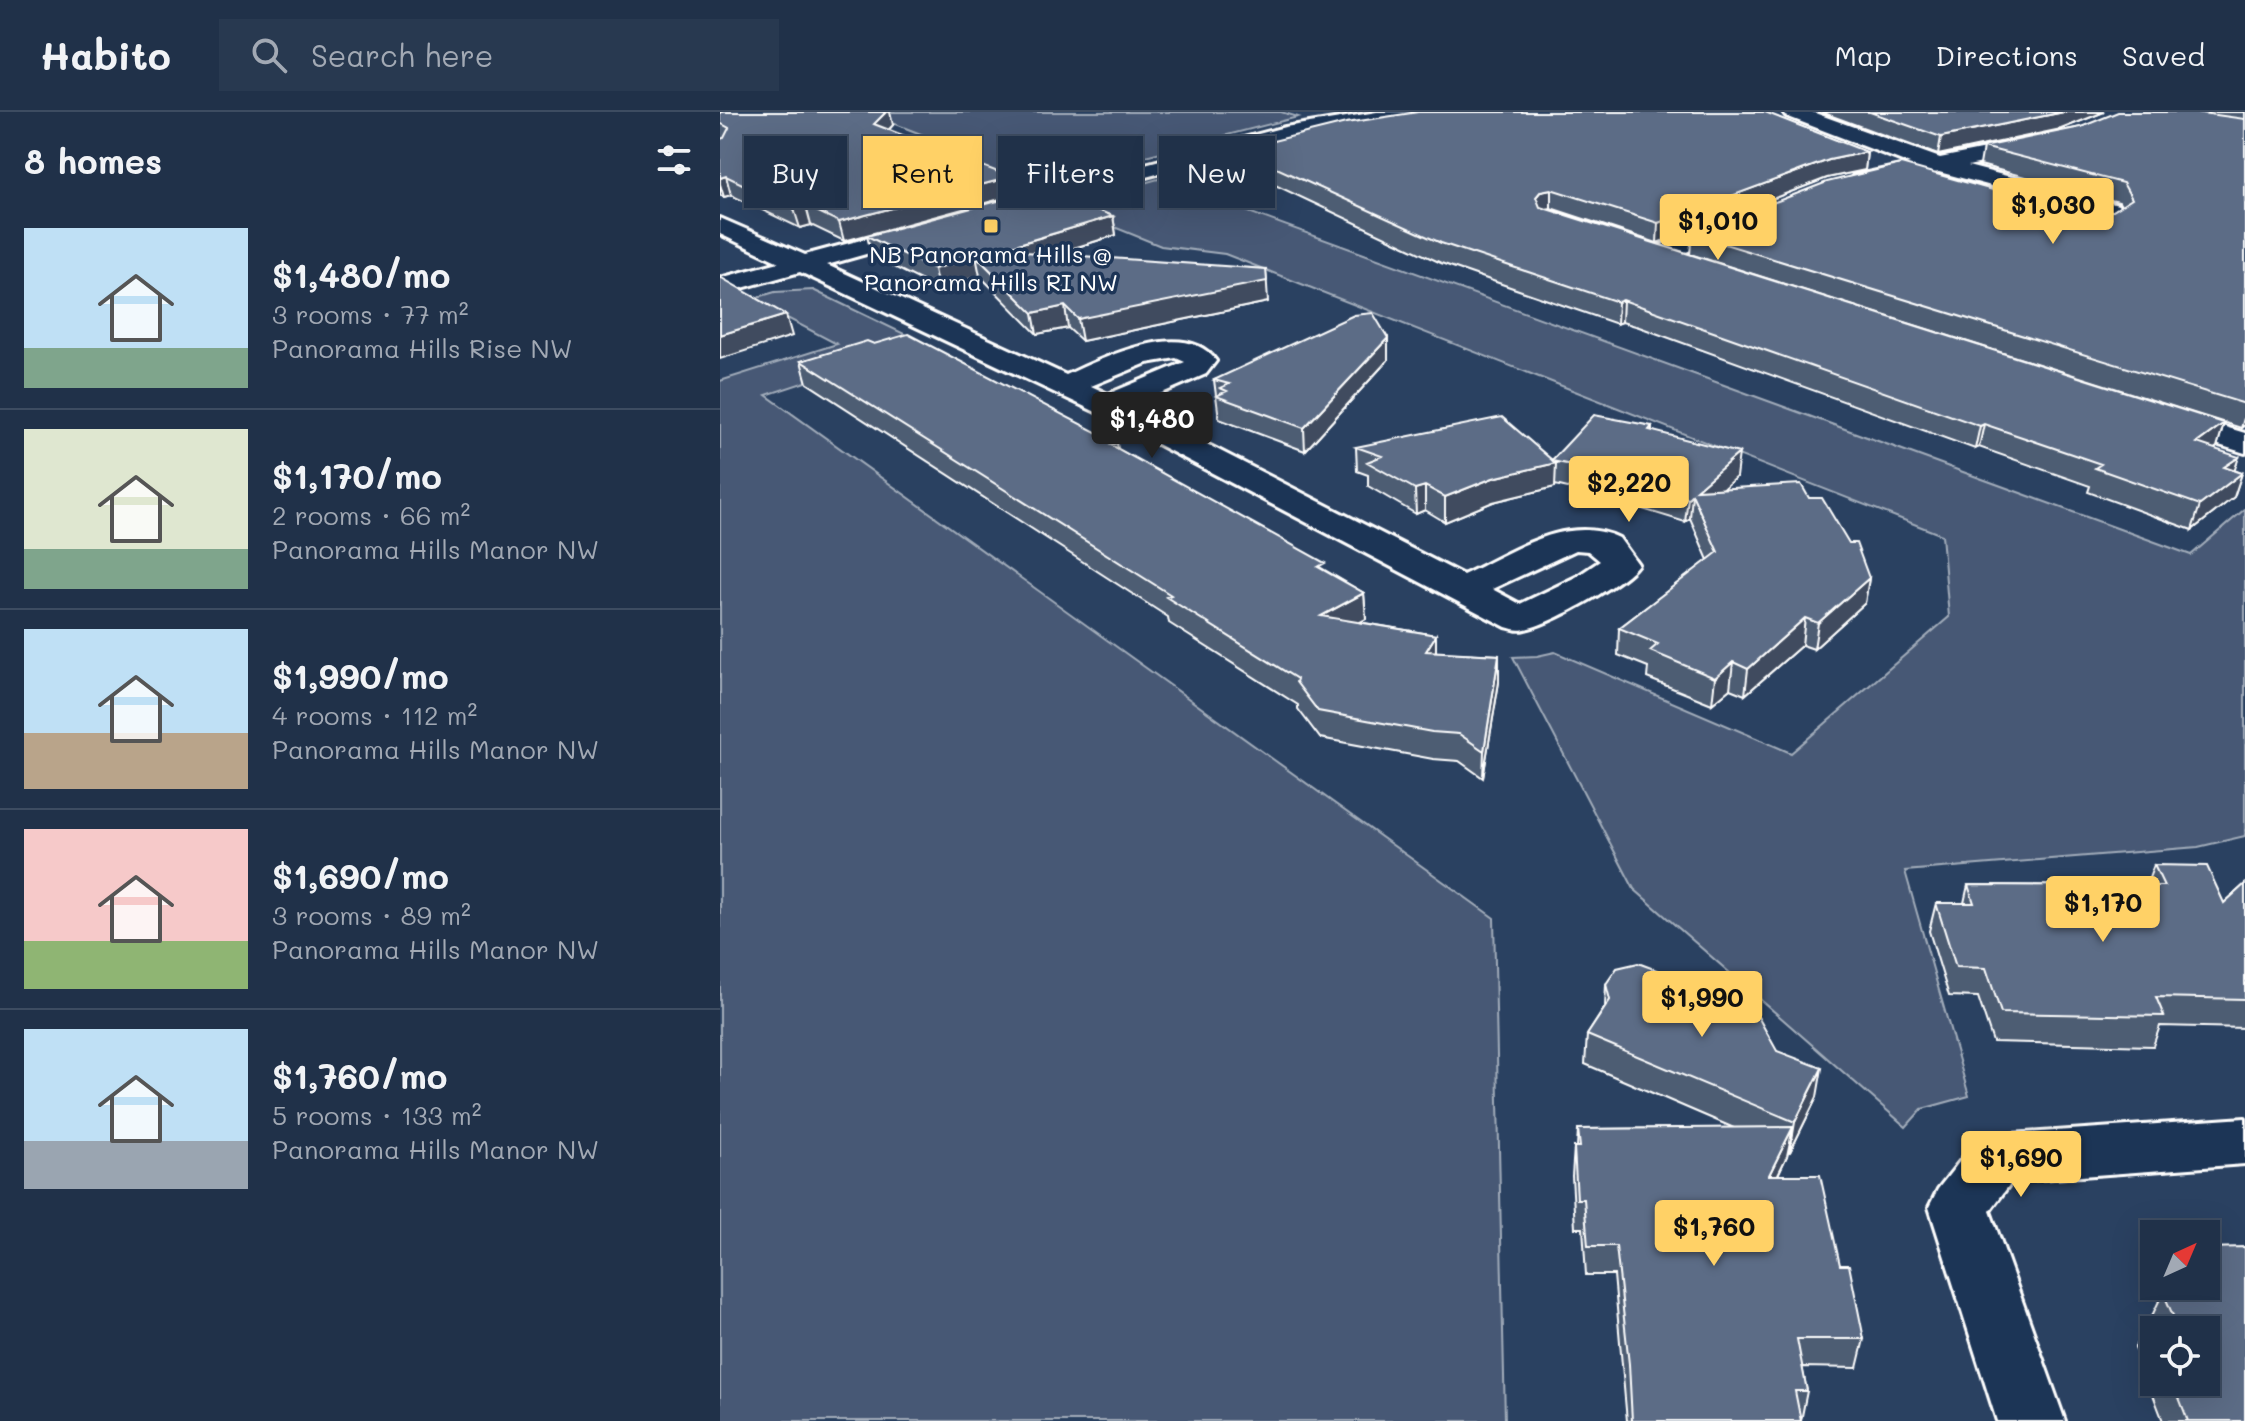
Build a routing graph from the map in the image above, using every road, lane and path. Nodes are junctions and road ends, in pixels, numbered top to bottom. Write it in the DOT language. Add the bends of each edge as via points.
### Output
graph roads {
  1 [pos="1416,112"];
  2 [pos="1784,118"];
  3 [pos="2068,137"];
  4 [pos="1945,165"];
  5 [pos="1900,173"];
  6 [pos="1836,186"];
  7 [pos="1768,211"];
  8 [pos="720,225"];
  9 [pos="1630,245"];
  10 [pos="1657,255"];
  11 [pos="803,263"];
  12 [pos="1717,274"];
  13 [pos="720,286"];
  14 [pos="1065,386"];
  15 [pos="1107,405"];
  16 [pos="2139,410"];
  17 [pos="2245,443"];
  18 [pos="1462,589"];
  19 [pos="2245,1141"];
  20 [pos="2031,1421"];
  1 -- 11 [label="street" via="1285,133"];
  2 -- 4 [label="street"];
  2 -- 5 [label="street"];
  3 -- 4 [label="street"];
  4 -- 5 [label="street"];
  4 -- 5 [label="street" via="2094,205 2110,210 2112,217 2075,222"];
  5 -- 6 [label="street"];
  7 -- 10 [label="street"];
  8 -- 11 [label="street"];
  9 -- 10 [label="street"];
  10 -- 12 [label="street"];
  11 -- 13 [label="street"];
  11 -- 14 [label="street"];
  14 -- 15 [label="street"];
  14 -- 15 [label="street" via="1154,351 1187,350 1201,361 1196,368"];
  15 -- 18 [label="street"];
  16 -- 17 [label="street"];
  19 -- 20 [label="street" via="1996,1159 1959,1207"];
}
